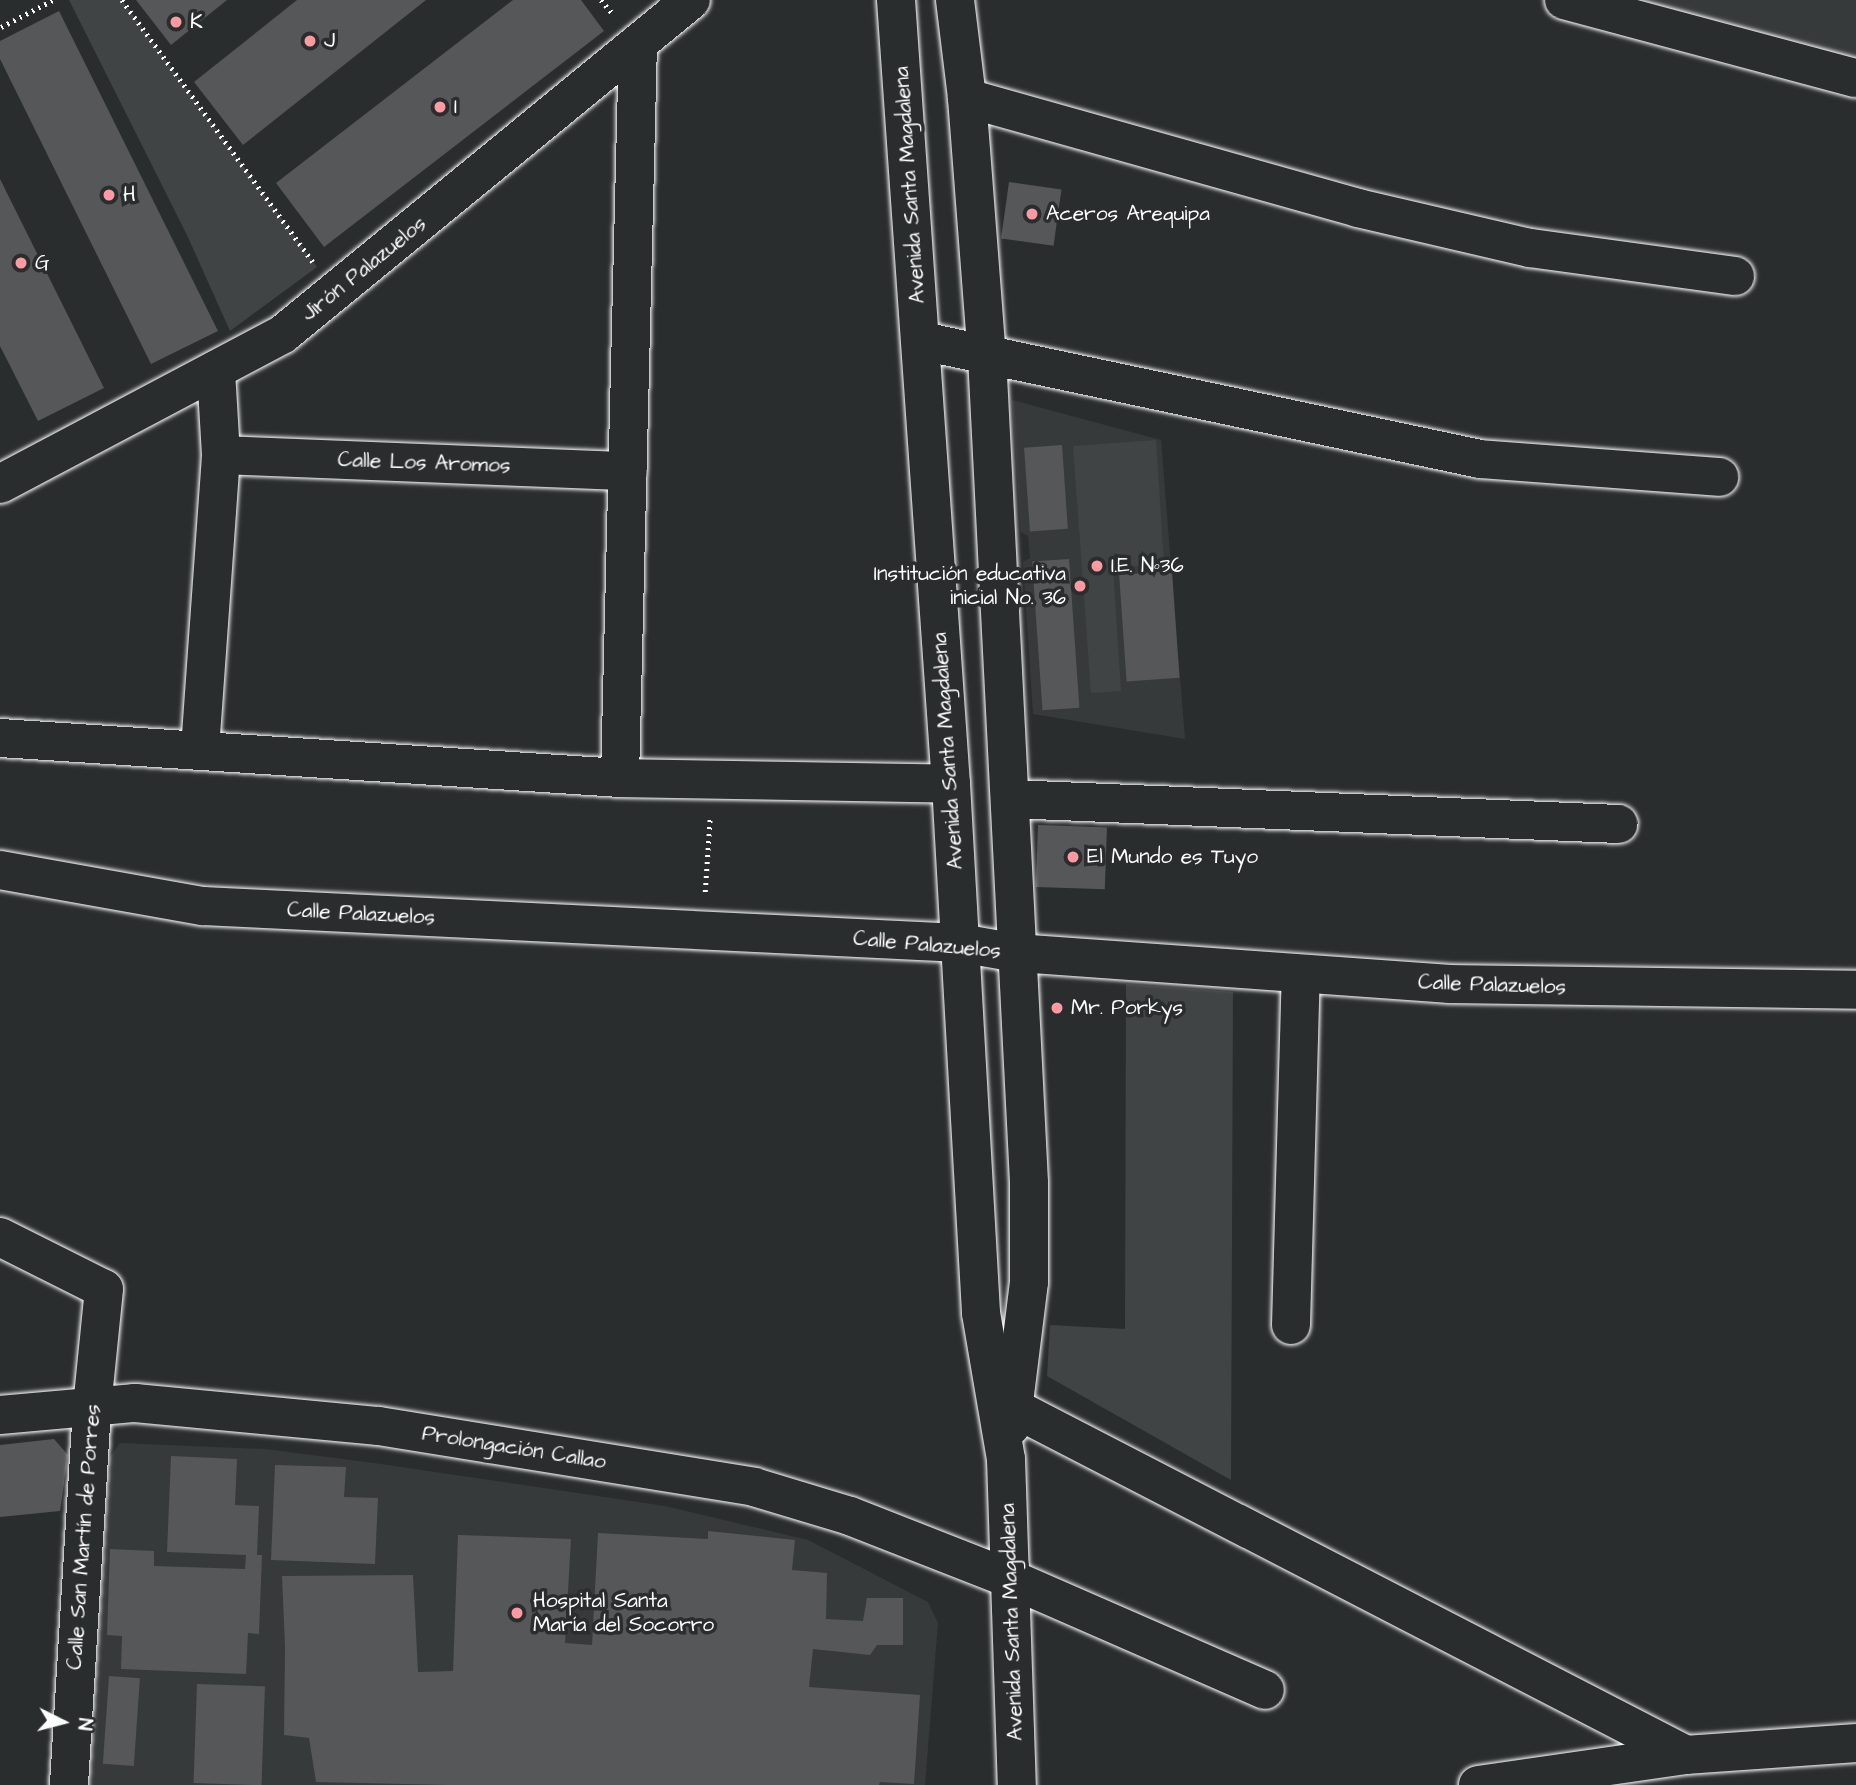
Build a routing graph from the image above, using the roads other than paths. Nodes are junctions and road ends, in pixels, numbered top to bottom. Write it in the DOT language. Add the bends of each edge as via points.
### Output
graph roads {
  1 [pos="691,0"];
  2 [pos="896,0"];
  3 [pos="955,0"];
  4 [pos="1564,0"];
  5 [pos="638,44"];
  6 [pos="1856,78"];
  7 [pos="967,98"];
  8 [pos="1735,276"];
  9 [pos="922,341"];
  10 [pos="987,356"];
  11 [pos="216,370"];
  12 [pos="221,455"];
  13 [pos="628,471"];
  14 [pos="1719,477"];
  15 [pos="0,484"];
  16 [pos="0,738"];
  17 [pos="200,749"];
  18 [pos="620,778"];
  19 [pos="951,784"];
  20 [pos="1010,799"];
  21 [pos="1618,824"];
  22 [pos="0,870"];
  23 [pos="960,943"];
  24 [pos="1017,953"];
  25 [pos="1301,975"];
  26 [pos="1856,990"];
  27 [pos="0,1237"];
  28 [pos="1291,1325"];
  29 [pos="92,1408"];
  30 [pos="1014,1408"];
  31 [pos="0,1415"];
  32 [pos="1006,1459"];
  33 [pos="1011,1579"];
  34 [pos="1265,1690"];
  35 [pos="1856,1743"];
  36 [pos="1686,1755"];
  37 [pos="69,1785"];
  38 [pos="1017,1785"];
  39 [pos="1479,1785"];
  1 -- 5 [label="street, Jirón Palazuelos"];
  2 -- 9 [label="street, Avenida Santa Magdalena"];
  3 -- 7 [label="street, Avenida Santa Magdalena"];
  4 -- 6 [label="street"];
  5 -- 11 [label="street, Jirón Palazuelos" via="283,334"];
  5 -- 13 [label="street"];
  7 -- 8 [label="street" via="1385,214 1530,248"];
  7 -- 10 [label="street, Avenida Santa Magdalena"];
  9 -- 10 [label="street"];
  9 -- 19 [label="street, Avenida Santa Magdalena"];
  10 -- 14 [label="street" via="1480,459"];
  10 -- 20 [label="street, Avenida Santa Magdalena"];
  11 -- 12 [label="street"];
  11 -- 15 [label="street, Jirón Palazuelos"];
  12 -- 13 [label="street, Calle Los Aromos"];
  12 -- 17 [label="street"];
  13 -- 18 [label="street"];
  16 -- 17 [label="street"];
  17 -- 18 [label="street"];
  18 -- 19 [label="street"];
  19 -- 23 [label="street, Avenida Santa Magdalena"];
  20 -- 21 [label="street"];
  20 -- 24 [label="street, Avenida Santa Magdalena"];
  22 -- 23 [label="street, Calle Palazuelos" via="203,906"];
  23 -- 24 [label="street, Calle Palazuelos"];
  23 -- 32 [label="street, Avenida Santa Magdalena" via="981,1313"];
  24 -- 25 [label="street, Calle Palazuelos"];
  24 -- 30 [label="street, Avenida Santa Magdalena" via="1029,1258"];
  25 -- 26 [label="street, Calle Palazuelos" via="1513,986"];
  25 -- 28 [label="street"];
  27 -- 29 [label="street, Calle San Martín de Porres" via="104,1289"];
  29 -- 31 [label="street, Prolongación Callao"];
  29 -- 33 [label="street, Prolongación Callao" via="135,1403 379,1426 754,1487 850,1516"];
  29 -- 37 [label="street, Calle San Martín de Porres"];
  30 -- 32 [label="street, Avenida Santa Magdalena"];
  30 -- 36 [label="street"];
  32 -- 33 [label="street, Avenida Santa Magdalena"];
  33 -- 34 [label="street, Prolongación Callao"];
  33 -- 38 [label="street, Avenida Santa Magdalena"];
  35 -- 36 [label="street"];
  36 -- 39 [label="street"];
}
